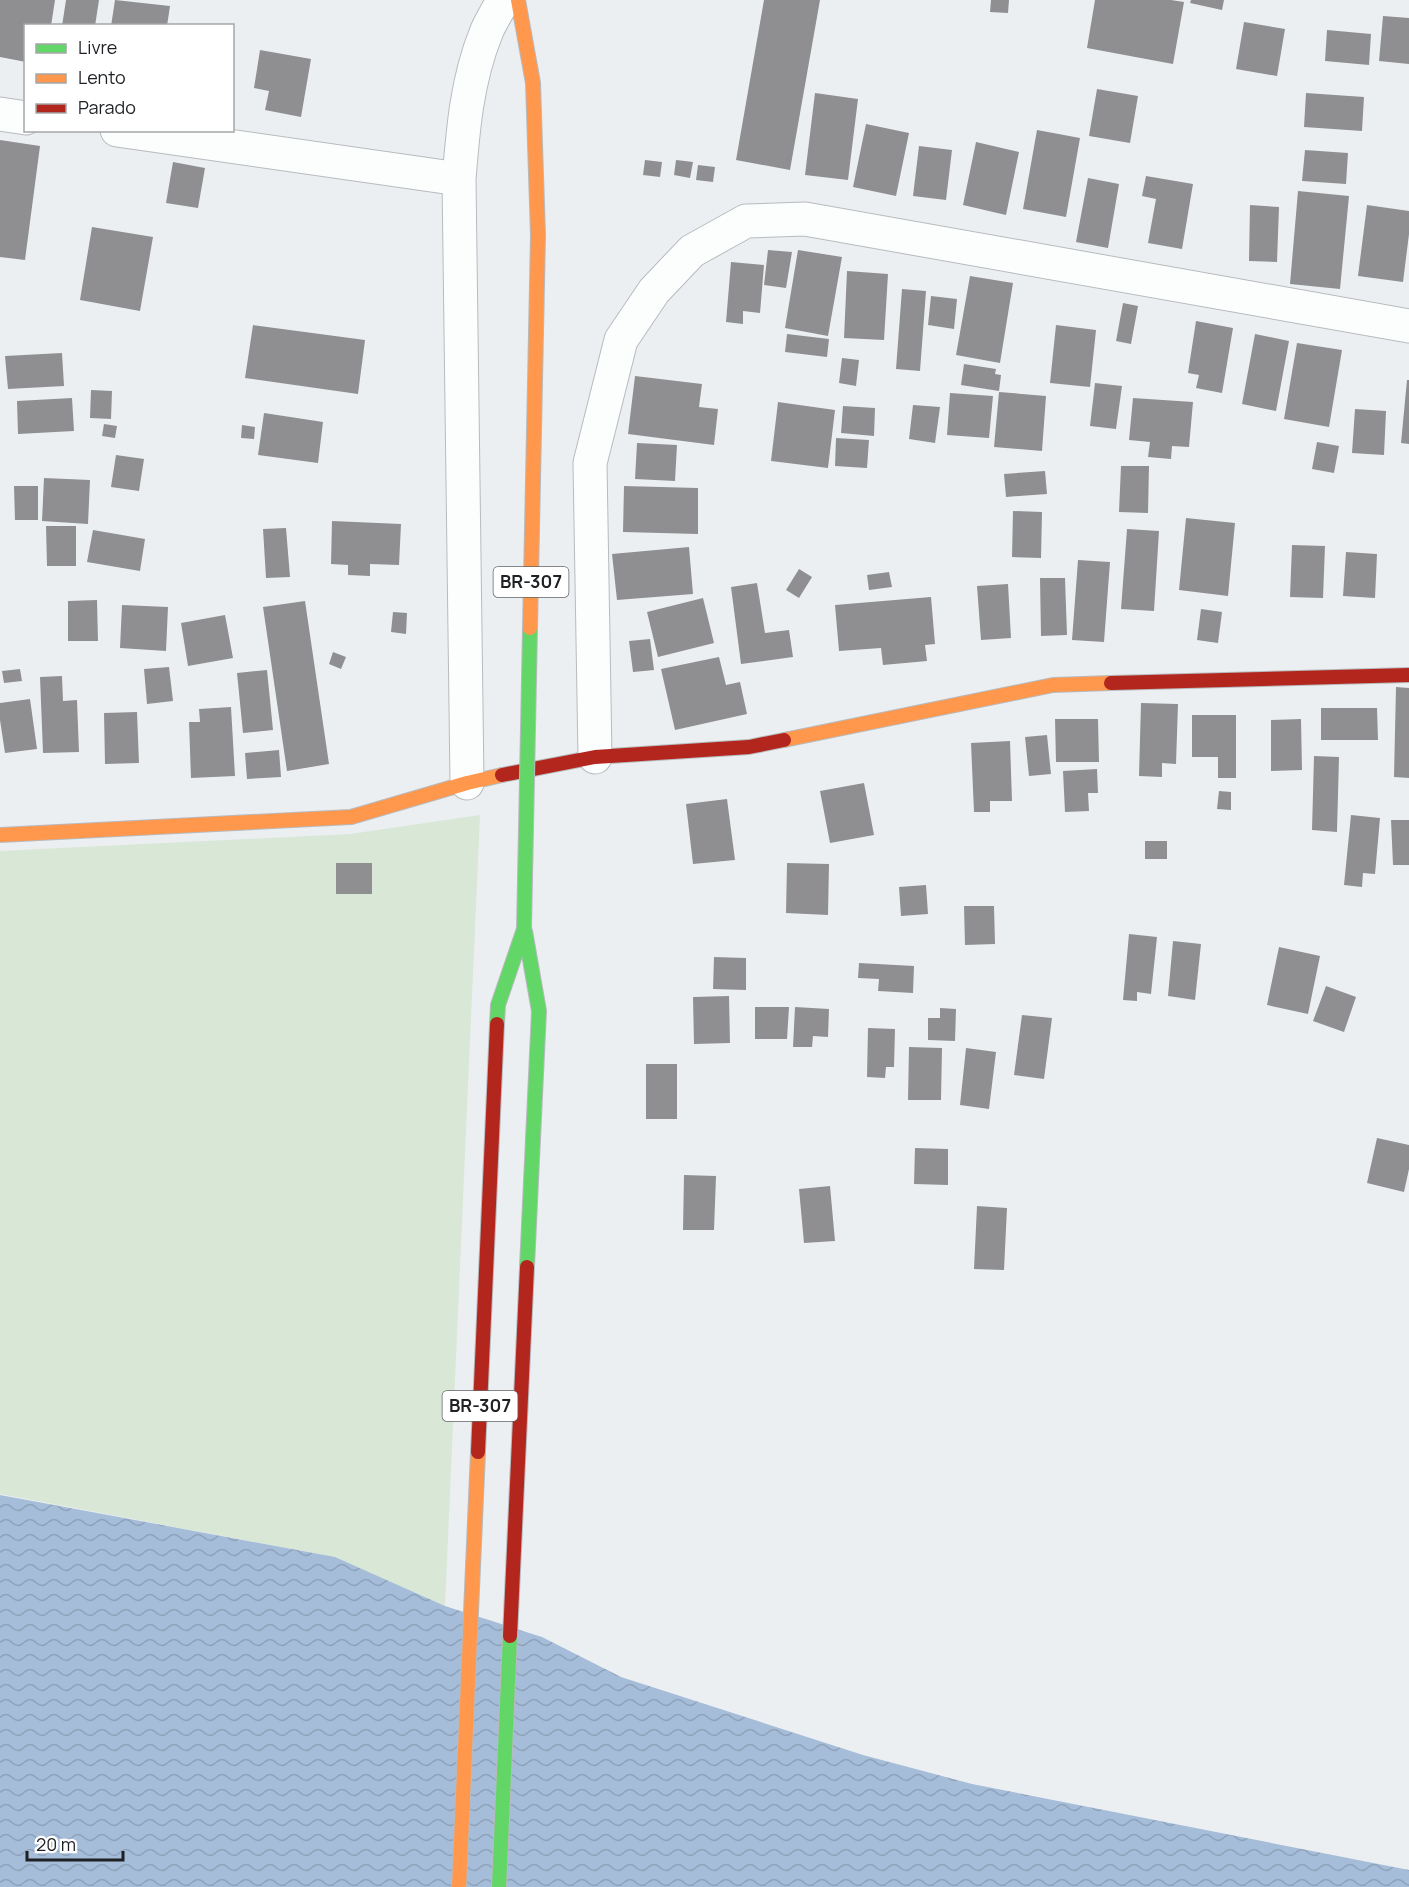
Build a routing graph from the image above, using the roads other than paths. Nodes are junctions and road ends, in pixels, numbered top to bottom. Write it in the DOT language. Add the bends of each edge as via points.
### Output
graph roads {
  1 [pos="503,0"];
  2 [pos="518,0"];
  3 [pos="0,114"];
  4 [pos="24,117"];
  5 [pos="131,132"];
  6 [pos="459,179"];
  7 [pos="1409,326"];
  8 [pos="1409,675"];
  9 [pos="595,757"];
  10 [pos="466,783"];
  11 [pos="0,835"];
  12 [pos="524,929"];
  13 [pos="459,1887"];
  14 [pos="499,1887"];
  1 -- 6 [label="street" via="486,32 470,81"];
  2 -- 12 [label="main road, BR-307, bridge" via="533,83 538,235"];
  3 -- 4 [label="street"];
  5 -- 6 [label="street"];
  6 -- 10 [label="street"];
  7 -- 9 [label="street" via="805,219 746,221 692,251 654,291 621,340 590,463"];
  8 -- 9 [label="main road" via="1053,685 749,747"];
  9 -- 10 [label="main road"];
  10 -- 11 [label="main road" via="351,817"];
  12 -- 13 [label="main road, BR-307" via="498,1005"];
  12 -- 14 [label="main road, BR-307" via="539,1011"];
}
